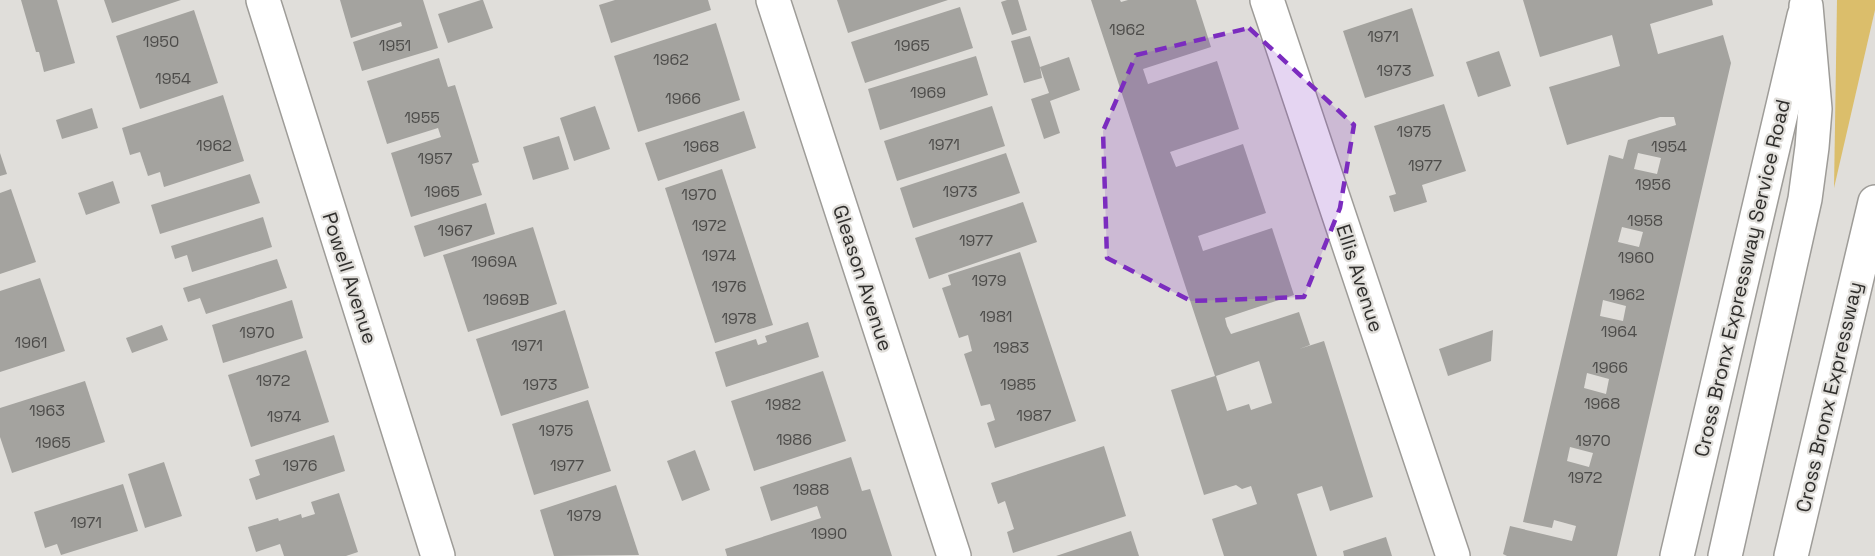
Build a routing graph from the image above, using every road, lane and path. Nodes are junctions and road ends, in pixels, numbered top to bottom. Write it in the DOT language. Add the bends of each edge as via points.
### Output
graph roads {
  1 [pos="263,0"];
  2 [pos="773,0"];
  3 [pos="1268,0"];
  4 [pos="1805,2"];
  5 [pos="1875,202"];
  6 [pos="438,556"];
  7 [pos="954,556"];
  8 [pos="1453,556"];
  9 [pos="1677,556"];
  10 [pos="1725,556"];
  11 [pos="1791,556"];
  1 -- 6 [label="main road, Powell Avenue"];
  2 -- 7 [label="main road, Gleason Avenue"];
  3 -- 8 [label="main road, Ellis Avenue"];
  4 -- 9 [label="main road, Cross Bronx Expressway Service Road"];
  4 -- 10 [label="main road" via="1815,109 1805,198"];
  5 -- 11 [label="main road, Cross Bronx Expressway"];
}
